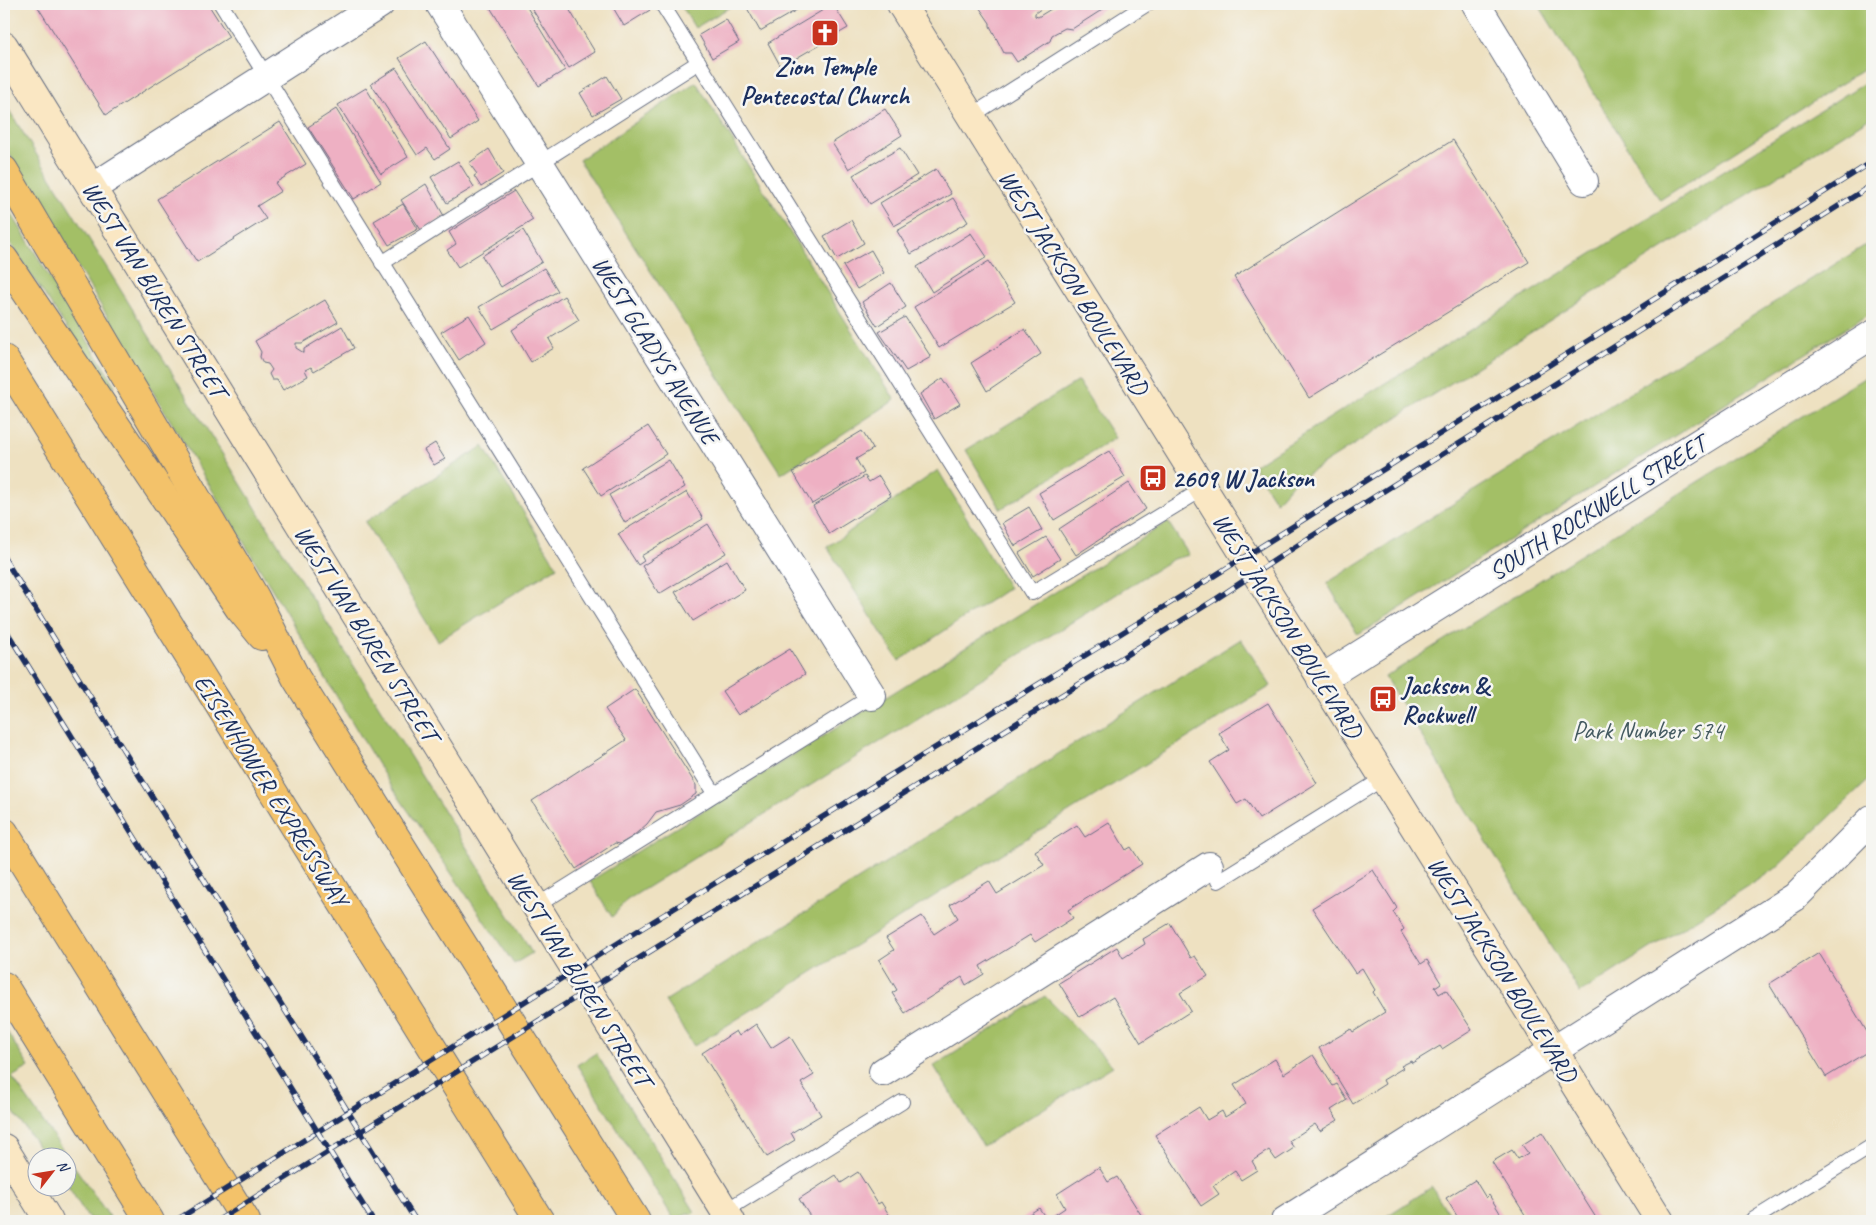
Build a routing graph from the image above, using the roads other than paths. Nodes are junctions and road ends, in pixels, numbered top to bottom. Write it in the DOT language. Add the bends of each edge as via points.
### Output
graph roads {
  1 [pos="221,4"];
  2 [pos="380,4"];
  3 [pos="440,4"];
  4 [pos="662,4"];
  5 [pos="902,4"];
  6 [pos="1147,4"];
  7 [pos="1476,4"];
  8 [pos="4,46"];
  9 [pos="699,62"];
  10 [pos="266,76"];
  11 [pos="971,116"];
  12 [pos="540,163"];
  13 [pos="4,170"];
  14 [pos="1584,182"];
  15 [pos="92,188"];
  16 [pos="4,259"];
  17 [pos="382,263"];
  18 [pos="1872,335"];
  19 [pos="4,359"];
  20 [pos="1203,489"];
  21 [pos="296,678"];
  22 [pos="1321,679"];
  23 [pos="872,696"];
  24 [pos="1384,778"];
  25 [pos="714,793"];
  26 [pos="1872,820"];
  27 [pos="4,832"];
  28 [pos="1214,874"];
  29 [pos="536,906"];
  30 [pos="4,986"];
  31 [pos="1554,1050"];
  32 [pos="883,1072"];
  33 [pos="902,1102"];
  34 [pos="1872,1146"];
  35 [pos="4,1148"];
  36 [pos="728,1216"];
  37 [pos="49,1221"];
  38 [pos="150,1221"];
  39 [pos="246,1221"];
  40 [pos="540,1221"];
  41 [pos="636,1221"];
  42 [pos="1285,1221"];
  43 [pos="1660,1221"];
  44 [pos="1751,1221"];
  1 -- 10 [label="lane"];
  2 -- 10 [label="street"];
  3 -- 12 [label="street, WEST GLADYS AVENUE"];
  4 -- 9 [label="lane"];
  5 -- 11 [label="street, WEST JACKSON BOULEVARD"];
  6 -- 11 [label="lane"];
  7 -- 14 [label="street"];
  8 -- 15 [label="street, WEST VAN BUREN STREET"];
  9 -- 12 [label="lane"];
  9 -- 20 [label="lane" via="1032,593"];
  10 -- 15 [label="street"];
  10 -- 17 [label="lane"];
  11 -- 20 [label="street, WEST JACKSON BOULEVARD"];
  12 -- 17 [label="lane"];
  12 -- 23 [label="street, WEST GLADYS AVENUE"];
  13 -- 21 [label="highway" via="255,597"];
  15 -- 29 [label="street, WEST VAN BUREN STREET"];
  16 -- 21 [label="highway" via="239,608"];
  17 -- 25 [label="lane"];
  18 -- 22 [label="street, SOUTH ROCKWELL STREET"];
  19 -- 40 [label="highway, EISENHOWER EXPRESSWAY"];
  20 -- 22 [label="street, WEST JACKSON BOULEVARD"];
  21 -- 41 [label="highway"];
  22 -- 24 [label="street, WEST JACKSON BOULEVARD"];
  23 -- 25 [label="lane"];
  24 -- 28 [label="lane"];
  24 -- 31 [label="street, WEST JACKSON BOULEVARD"];
  25 -- 29 [label="lane"];
  26 -- 31 [label="street" via="1795,898"];
  27 -- 39 [label="highway"];
  28 -- 32 [label="street"];
  29 -- 36 [label="street, WEST VAN BUREN STREET"];
  30 -- 38 [label="highway"];
  31 -- 42 [label="street"];
  31 -- 43 [label="street, WEST JACKSON BOULEVARD"];
  33 -- 36 [label="lane"];
  34 -- 44 [label="lane"];
  35 -- 37 [label="street"];
}
